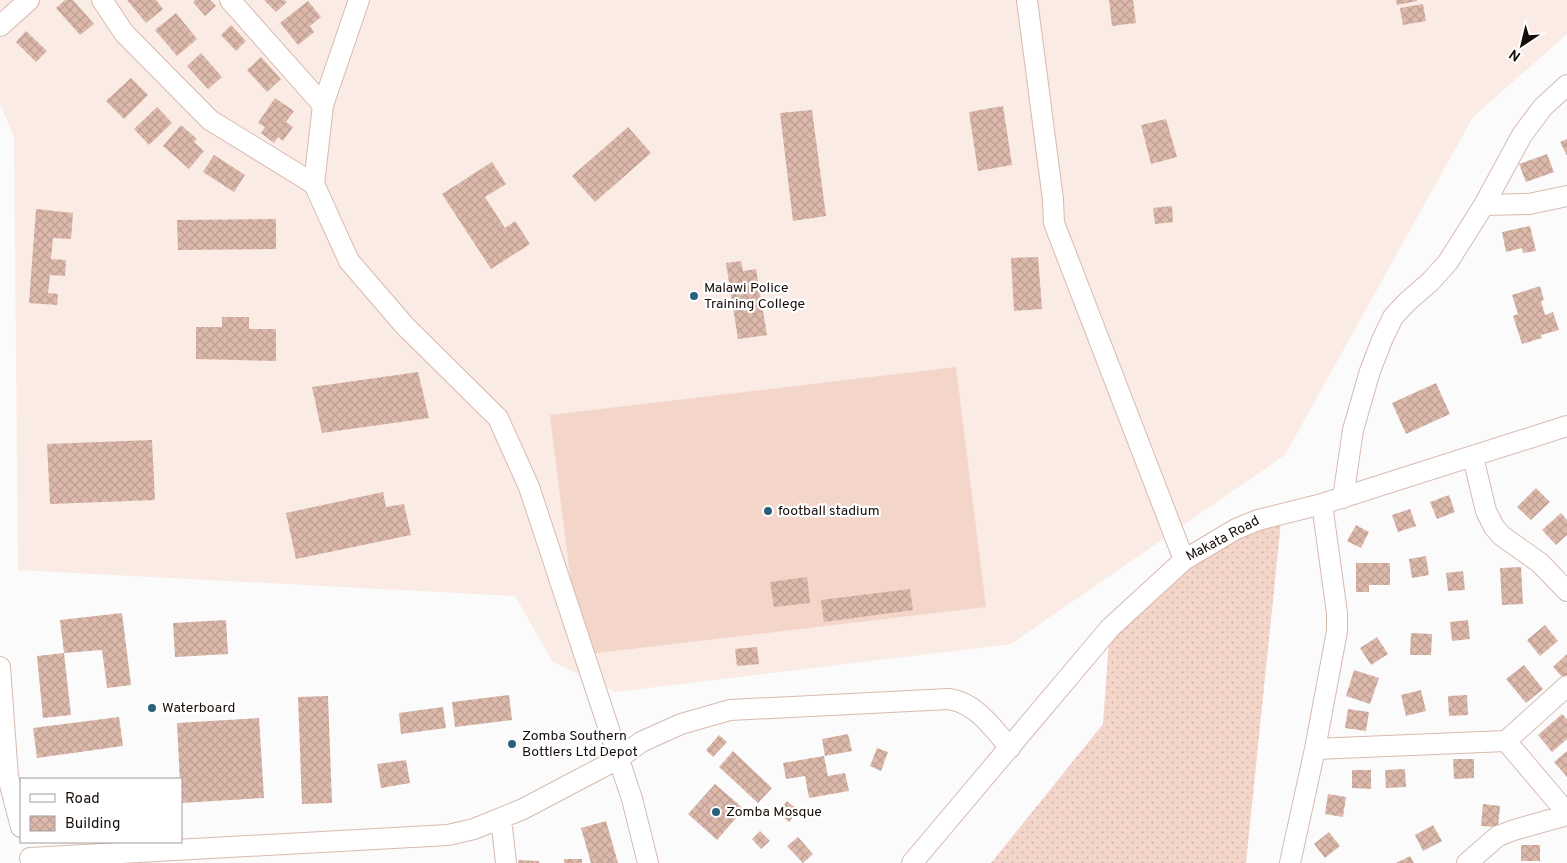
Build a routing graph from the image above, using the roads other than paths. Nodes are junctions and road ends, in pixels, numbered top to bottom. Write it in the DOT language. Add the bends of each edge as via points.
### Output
graph roads {
  1 [pos="29,0"];
  2 [pos="102,0"];
  3 [pos="230,0"];
  4 [pos="359,0"];
  5 [pos="1027,0"];
  6 [pos="0,26"];
  7 [pos="1567,85"];
  8 [pos="323,105"];
  9 [pos="314,184"];
  10 [pos="1567,196"];
  11 [pos="1484,205"];
  12 [pos="1567,426"];
  13 [pos="1473,457"];
  14 [pos="1343,498"];
  15 [pos="1322,504"];
  16 [pos="1184,560"];
  17 [pos="1567,591"];
  18 [pos="0,667"];
  19 [pos="1567,686"];
  20 [pos="1506,740"];
  21 [pos="1010,748"];
  22 [pos="1315,749"];
  23 [pos="618,760"];
  24 [pos="1567,814"];
  25 [pos="501,818"];
  26 [pos="20,823"];
  27 [pos="29,854"];
  28 [pos="506,863"];
  29 [pos="648,863"];
  30 [pos="912,863"];
  31 [pos="1290,863"];
  32 [pos="1467,863"];
  1 -- 6 [label="street"];
  2 -- 9 [label="street" via="124,33 210,120"];
  3 -- 8 [label="street"];
  4 -- 8 [label="street"];
  5 -- 16 [label="street" via="1054,223"];
  7 -- 11 [label="street" via="1543,107 1522,135"];
  8 -- 9 [label="street"];
  9 -- 23 [label="street" via="350,262 405,326 498,418 529,487"];
  10 -- 11 [label="street" via="1529,204"];
  11 -- 14 [label="street" via="1448,262 1393,317 1370,371 1353,430"];
  12 -- 13 [label="street, Makata Road"];
  13 -- 14 [label="street, Makata Road"];
  13 -- 17 [label="street" via="1486,511 1494,527 1540,563"];
  14 -- 15 [label="street, Makata Road"];
  15 -- 16 [label="street, Makata Road" via="1258,520 1236,529"];
  15 -- 22 [label="street" via="1337,631"];
  16 -- 21 [label="street, Makata Road" via="1110,628"];
  18 -- 26 [label="street" via="8,777"];
  19 -- 20 [label="street"];
  20 -- 22 [label="street"];
  20 -- 24 [label="street"];
  21 -- 23 [label="street" via="979,713 958,700 949,699 730,710 681,724 641,742"];
  21 -- 30 [label="street, Makata Road"];
  22 -- 31 [label="street"];
  23 -- 25 [label="street"];
  23 -- 29 [label="street" via="632,799"];
  24 -- 32 [label="street" via="1506,832 1492,839"];
  25 -- 27 [label="street" via="474,830 448,835"];
  25 -- 28 [label="street"];
}
